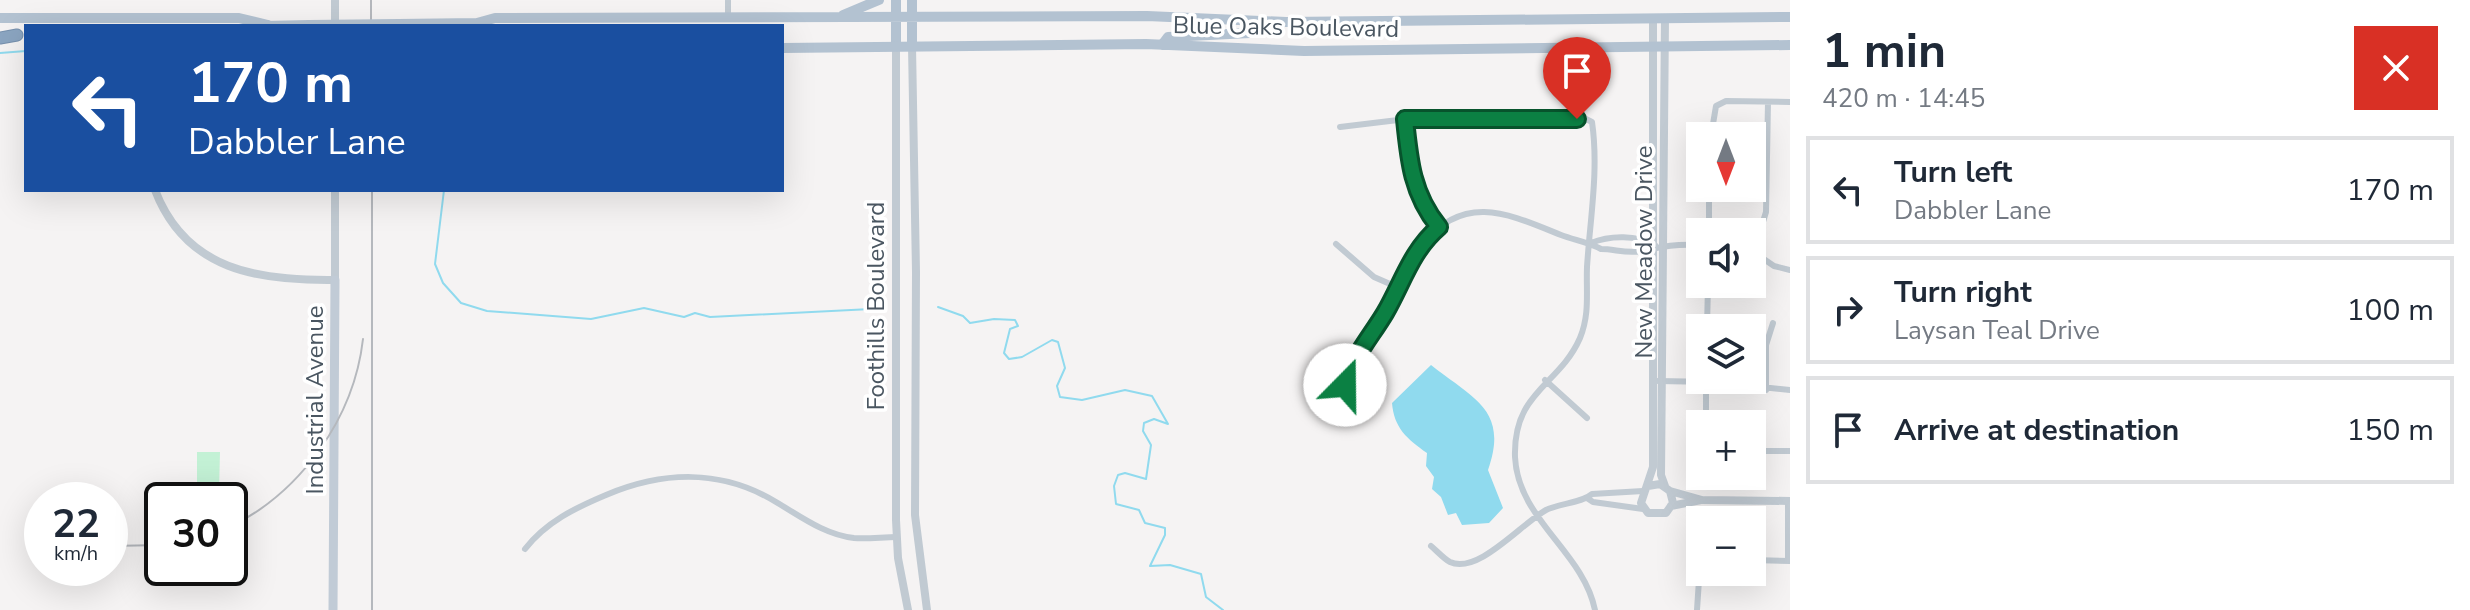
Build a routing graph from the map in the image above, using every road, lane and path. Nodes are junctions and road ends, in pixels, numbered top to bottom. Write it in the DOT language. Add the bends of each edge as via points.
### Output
graph roads {
  1 [pos="335,0"];
  2 [pos="728,0"];
  3 [pos="879,0"];
  4 [pos="896,0"];
  5 [pos="912,0"];
  6 [pos="728,17"];
  7 [pos="1790,17"];
  8 [pos="0,18"];
  9 [pos="833,18"];
  10 [pos="896,18"];
  11 [pos="912,18"];
  12 [pos="1659,18"];
  13 [pos="1286,22"];
  14 [pos="259,24"];
  15 [pos="335,24"];
  16 [pos="484,24"];
  17 [pos="719,24"];
  18 [pos="22,35"];
  19 [pos="0,36"];
  20 [pos="1162,45"];
  21 [pos="1790,45"];
  22 [pos="896,46"];
  23 [pos="912,46"];
  24 [pos="1653,46"];
  25 [pos="1665,46"];
  26 [pos="784,48"];
  27 [pos="1768,102"];
  28 [pos="1790,102"];
  29 [pos="1405,119"];
  30 [pos="1713,122"];
  31 [pos="1340,127"];
  32 [pos="156,192"];
  33 [pos="335,192"];
  34 [pos="1764,218"];
  35 [pos="1439,227"];
  36 [pos="1619,238"];
  37 [pos="1591,243"];
  38 [pos="1336,244"];
  39 [pos="1660,245"];
  40 [pos="1686,245"];
  41 [pos="1619,251"];
  42 [pos="1766,260"];
  43 [pos="1790,270"];
  44 [pos="335,280"];
  45 [pos="1397,287"];
  46 [pos="1773,323"];
  47 [pos="1766,345"];
  48 [pos="1545,380"];
  49 [pos="1658,381"];
  50 [pos="1686,381"];
  51 [pos="1345,385"];
  52 [pos="1766,390"];
  53 [pos="1790,390"];
  54 [pos="1587,418"];
  55 [pos="1766,451"];
  56 [pos="1790,451"];
  57 [pos="1646,489"];
  58 [pos="1668,489"];
  59 [pos="1607,493"];
  60 [pos="1587,498"];
  61 [pos="1702,500"];
  62 [pos="1789,501"];
  63 [pos="1608,502"];
  64 [pos="1671,506"];
  65 [pos="1643,509"];
  66 [pos="1537,515"];
  67 [pos="917,536"];
  68 [pos="897,537"];
  69 [pos="1431,546"];
  70 [pos="525,549"];
  71 [pos="1766,560"];
  72 [pos="1789,561"];
  73 [pos="1699,586"];
  74 [pos="333,610"];
  75 [pos="908,610"];
  76 [pos="927,610"];
  77 [pos="1595,610"];
  78 [pos="1697,610"];
  1 -- 15 [label="street"];
  2 -- 6 [label="street"];
  3 -- 9 [label="main road"];
  4 -- 10 [label="main road, Foothills Boulevard"];
  5 -- 11 [label="main road, Foothills Boulevard"];
  6 -- 9 [label="main road, Blue Oaks Boulevard"];
  6 -- 16 [label="main road, Blue Oaks Boulevard" via="495,18"];
  6 -- 17 [label="main road"];
  7 -- 12 [label="main road, Blue Oaks Boulevard"];
  8 -- 14 [label="main road, Blue Oaks Boulevard" via="239,18"];
  9 -- 10 [label="main road, Blue Oaks Boulevard"];
  10 -- 11 [label="main road, Blue Oaks Boulevard"];
  10 -- 22 [label="main road, Foothills Boulevard"];
  11 -- 13 [label="main road, Blue Oaks Boulevard" via="1147,16"];
  11 -- 23 [label="main road, Foothills Boulevard"];
  12 -- 13 [label="main road, Blue Oaks Boulevard"];
  12 -- 24 [label="street, New Meadow Drive"];
  12 -- 25 [label="street, New Meadow Drive"];
  13 -- 20 [label="main road" via="1250,33 1168,37"];
  18 -- 19 [label="highway"];
  20 -- 23 [label="main road, Blue Oaks Boulevard"];
  20 -- 24 [label="main road, Blue Oaks Boulevard" via="1304,51"];
  21 -- 25 [label="main road, Blue Oaks Boulevard"];
  22 -- 23 [label="main road, Blue Oaks Boulevard"];
  22 -- 26 [label="main road, Blue Oaks Boulevard"];
  22 -- 68 [label="street, Foothills Boulevard"];
  23 -- 67 [label="street, Foothills Boulevard"];
  24 -- 25 [label="main road, Blue Oaks Boulevard"];
  24 -- 39 [label="street, New Meadow Drive"];
  25 -- 39 [label="street, New Meadow Drive"];
  27 -- 28 [label="street"];
  27 -- 30 [label="street" via="1726,101 1716,106"];
  27 -- 34 [label="street"];
  29 -- 31 [label="street"];
  29 -- 35 [label="street" via="1415,188"];
  29 -- 37 [label="street" via="1592,122"];
  32 -- 44 [label="street" via="173,223 200,251 221,263 278,280"];
  33 -- 44 [label="street, Industrial Avenue"];
  35 -- 37 [label="street" via="1465,215 1502,212"];
  35 -- 45 [label="street" via="1413,255"];
  36 -- 37 [label="street"];
  36 -- 39 [label="street"];
  36 -- 41 [label="street"];
  37 -- 41 [label="street"];
  37 -- 48 [label="street" via="1583,330"];
  38 -- 45 [label="street" via="1374,277"];
  39 -- 40 [label="street"];
  39 -- 41 [label="street"];
  39 -- 49 [label="street, New Meadow Drive"];
  42 -- 43 [label="street"];
  44 -- 74 [label="main road, Industrial Avenue"];
  45 -- 51 [label="street" via="1356,354"];
  46 -- 47 [label="street"];
  48 -- 54 [label="street"];
  48 -- 66 [label="street" via="1524,411 1515,444 1518,479"];
  49 -- 50 [label="street"];
  49 -- 57 [label="street, New Meadow Drive" via="1653,467"];
  49 -- 58 [label="street, New Meadow Drive" via="1661,475"];
  52 -- 53 [label="street"];
  55 -- 56 [label="street"];
  57 -- 58 [label="street"];
  57 -- 59 [label="street"];
  57 -- 65 [label="street, New Meadow Drive"];
  58 -- 61 [label="street"];
  58 -- 64 [label="street, New Meadow Drive"];
  59 -- 60 [label="street"];
  59 -- 63 [label="street"];
  60 -- 63 [label="street"];
  60 -- 66 [label="street"];
  61 -- 62 [label="street"];
  61 -- 64 [label="street"];
  62 -- 72 [label="street"];
  63 -- 65 [label="street"];
  64 -- 65 [label="street" via="1660,516"];
  66 -- 69 [label="street" via="1490,554 1468,564 1449,562"];
  66 -- 77 [label="street" via="1577,565"];
  67 -- 68 [label="street"];
  67 -- 76 [label="street, Foothills Boulevard"];
  68 -- 70 [label="street" via="838,534 749,487 717,478 674,476 620,489 561,516"];
  68 -- 75 [label="street, Foothills Boulevard"];
  71 -- 72 [label="street"];
  73 -- 78 [label="street"];
}
